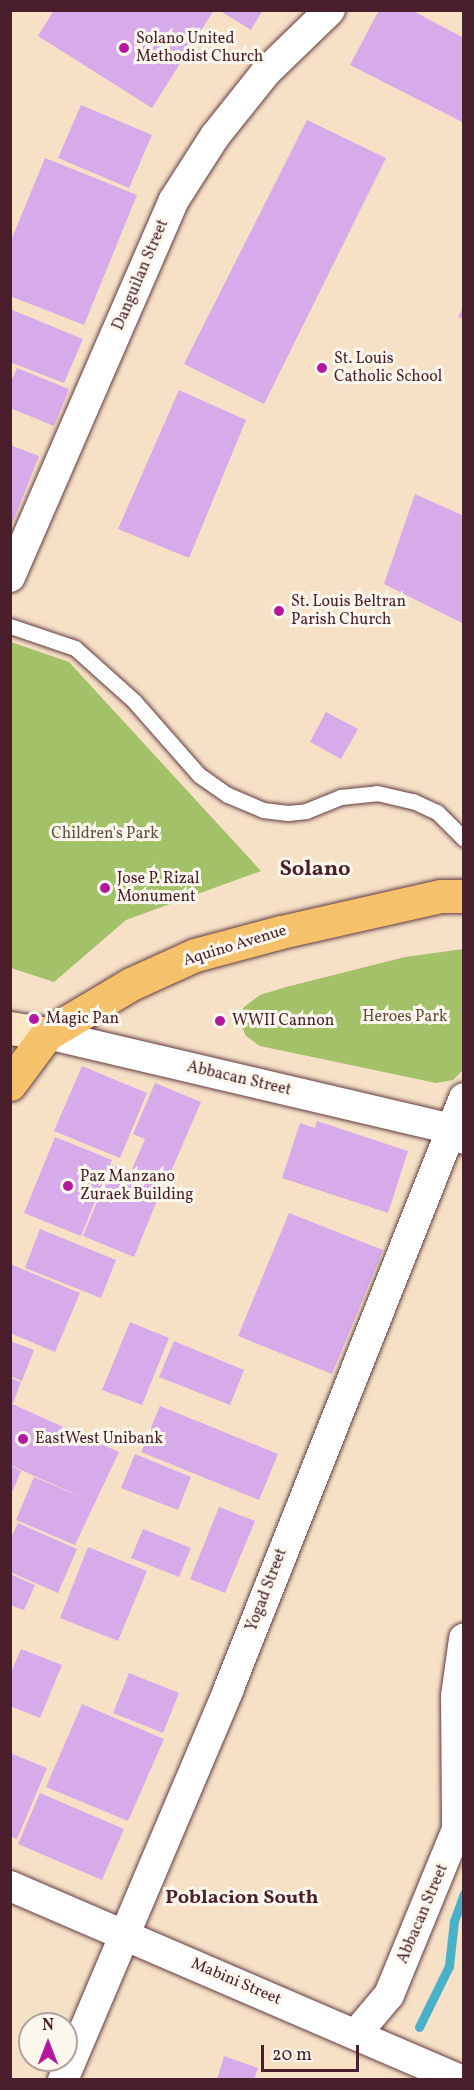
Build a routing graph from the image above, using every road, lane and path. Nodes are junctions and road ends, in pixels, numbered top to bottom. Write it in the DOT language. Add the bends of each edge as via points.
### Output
graph roads {
  1 [pos="330,10"];
  2 [pos="10,577"];
  3 [pos="10,626"];
  4 [pos="464,839"];
  5 [pos="464,896"];
  6 [pos="10,1028"];
  7 [pos="47,1034"];
  8 [pos="10,1084"];
  9 [pos="464,1098"];
  10 [pos="456,1133"];
  11 [pos="464,1639"];
  12 [pos="10,1886"];
  13 [pos="122,1933"];
  14 [pos="356,2034"];
  15 [pos="63,2079"];
  16 [pos="461,2079"];
  1 -- 2 [label="street, Danguilan Street" via="266,72 215,136 174,200"];
  3 -- 4 [label="lane" via="85,655 134,701 198,775 228,795 263,810 288,813 306,811 341,797 377,793 413,801 437,812"];
  5 -- 7 [label="main road, Aquino Avenue" via="441,896 195,955 131,984"];
  6 -- 7 [label="main road, Abbacan Street"];
  7 -- 8 [label="main road, Aquino Avenue"];
  7 -- 10 [label="street, Abbacan Street"];
  9 -- 10 [label="street, Yogad Street"];
  10 -- 13 [label="street, Yogad Street" via="229,1688"];
  11 -- 14 [label="street, Abbacan Street" via="456,1696 457,1829 389,1995"];
  12 -- 13 [label="street, Mabini Street"];
  13 -- 14 [label="street, Mabini Street"];
  13 -- 15 [label="street, Yogad Street"];
  14 -- 16 [label="street, Mabini Street"];
}
